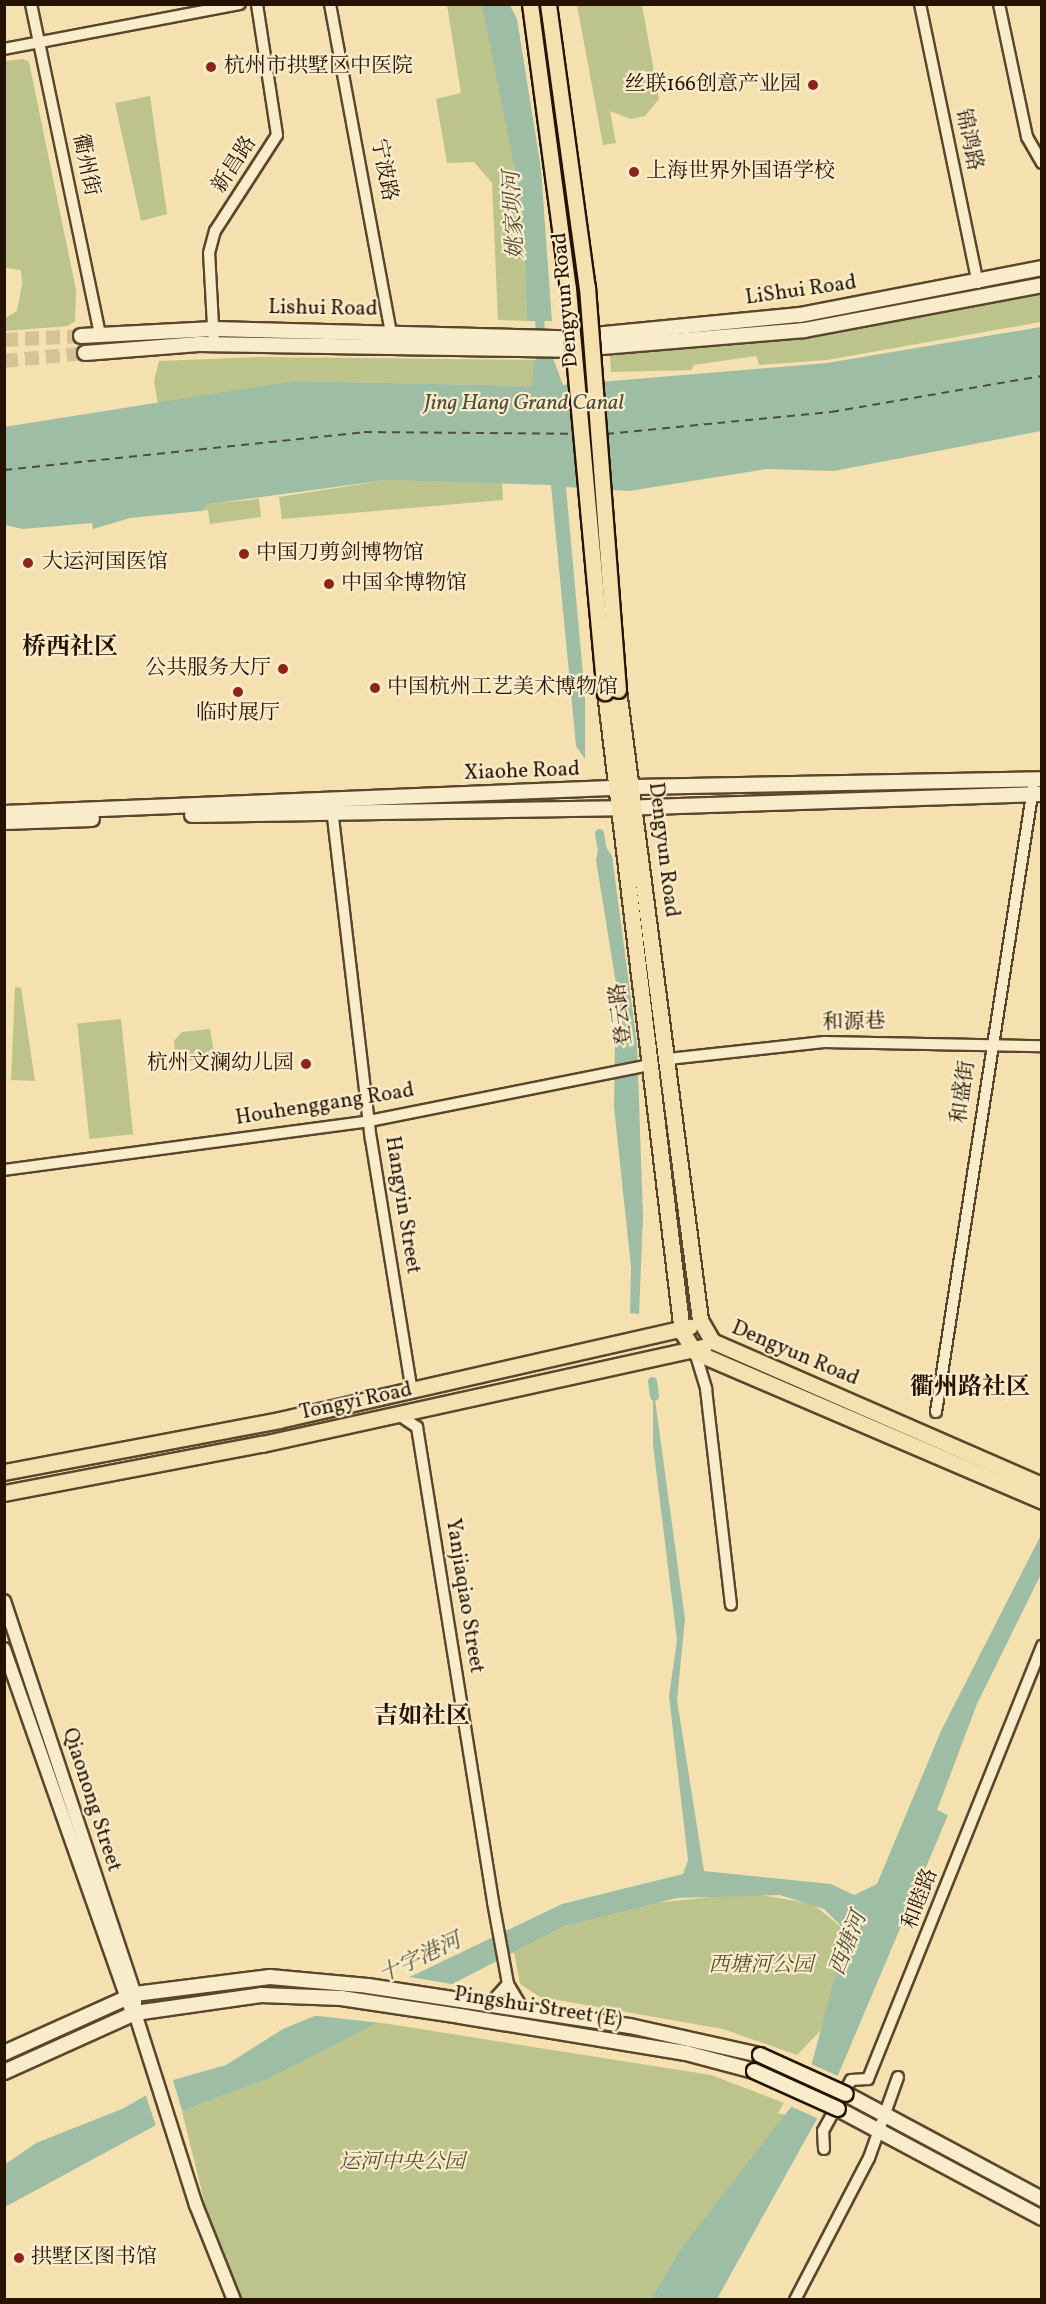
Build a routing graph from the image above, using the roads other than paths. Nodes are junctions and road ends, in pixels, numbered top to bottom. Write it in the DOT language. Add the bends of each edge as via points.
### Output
graph roads {
  1 [pos="31,4"];
  2 [pos="240,4"];
  3 [pos="257,4"];
  4 [pos="330,4"];
  5 [pos="530,4"];
  6 [pos="548,4"];
  7 [pos="920,4"];
  8 [pos="999,4"];
  9 [pos="39,43"];
  10 [pos="4,49"];
  11 [pos="1041,163"];
  12 [pos="1041,268"];
  13 [pos="978,283"];
  14 [pos="1041,285"];
  15 [pos="214,329"];
  16 [pos="100,334"];
  17 [pos="81,336"];
  18 [pos="393,337"];
  19 [pos="214,344"];
  20 [pos="565,344"];
  21 [pos="85,353"];
  22 [pos="611,691"];
  23 [pos="1037,779"];
  24 [pos="634,787"];
  25 [pos="617,789"];
  26 [pos="1037,794"];
  27 [pos="637,806"];
  28 [pos="618,808"];
  29 [pos="332,809"];
  30 [pos="4,813"];
  31 [pos="4,822"];
  32 [pos="991,1043"];
  33 [pos="1041,1046"];
  34 [pos="668,1059"];
  35 [pos="642,1066"];
  36 [pos="369,1120"];
  37 [pos="4,1170"];
  38 [pos="700,1320"];
  39 [pos="682,1332"];
  40 [pos="712,1341"];
  41 [pos="695,1352"];
  42 [pos="412,1391"];
  43 [pos="434,1407"];
  44 [pos="854,1409"];
  45 [pos="936,1412"];
  46 [pos="399,1415"];
  47 [pos="417,1426"];
  48 [pos="4,1472"];
  49 [pos="1041,1485"];
  50 [pos="4,1493"];
  51 [pos="1041,1501"];
  52 [pos="4,1601"];
  53 [pos="731,1605"];
  54 [pos="1041,1646"];
  55 [pos="4,1649"];
  56 [pos="508,1984"];
  57 [pos="129,1996"];
  58 [pos="488,2006"];
  59 [pos="524,2011"];
  60 [pos="135,2013"];
  61 [pos="4,2053"];
  62 [pos="4,2072"];
  63 [pos="898,2077"];
  64 [pos="884,2115"];
  65 [pos="879,2130"];
  66 [pos="824,2149"];
  67 [pos="1041,2199"];
  68 [pos="1041,2218"];
  69 [pos="234,2300"];
  70 [pos="795,2300"];
  1 -- 9 [label="street, 衢州街"];
  2 -- 9 [label="street"];
  3 -- 15 [label="street, 新昌路" via="277,135 215,231 209,254"];
  4 -- 18 [label="street, 宁波路"];
  5 -- 22 [label="main road, Dengyun Road, bridge" via="565,255"];
  6 -- 22 [label="main road, Dengyun Road, bridge" via="587,287"];
  7 -- 13 [label="street, 锦鸿路"];
  8 -- 11 [label="street" via="1027,137"];
  9 -- 10 [label="street"];
  9 -- 16 [label="street, 衢州街"];
  12 -- 13 [label="main road, LiShui Road"];
  13 -- 20 [label="main road, LiShui Road" via="800,315"];
  14 -- 20 [label="main road, LiShui Road" via="804,330"];
  15 -- 16 [label="main road, Lishui Road"];
  15 -- 18 [label="main road, Lishui Road"];
  15 -- 19 [label="street, 新昌路"];
  16 -- 17 [label="main road, Lishui Road"];
  18 -- 19 [label="main road, Lishui Road"];
  18 -- 20 [label="main road, Lishui Road"];
  19 -- 21 [label="main road, Lishui Road"];
  22 -- 24 [label="main road, Dengyun Road"];
  22 -- 25 [label="main road, 登云路"];
  23 -- 24 [label="main road, Xiaohe Road"];
  23 -- 26 [label="street, 和盛街"];
  24 -- 25 [label="main road, Xiaohe Road"];
  24 -- 27 [label="main road, Dengyun Road"];
  25 -- 28 [label="main road, 登云路"];
  25 -- 30 [label="main road, Xiaohe Road"];
  26 -- 27 [label="main road, Xiaohe Road"];
  26 -- 32 [label="street, 和盛街"];
  27 -- 28 [label="main road, Xiaohe Road"];
  27 -- 34 [label="main road, Dengyun Road"];
  28 -- 29 [label="main road, Xiaohe Road"];
  28 -- 35 [label="main road, 登云路"];
  29 -- 31 [label="main road, Xiaohe Road"];
  29 -- 36 [label="street, Hangyin Street"];
  32 -- 33 [label="street, 和源巷"];
  32 -- 34 [label="street, 和源巷" via="824,1042"];
  32 -- 45 [label="street, 和盛街"];
  34 -- 38 [label="main road, Dengyun Road"];
  35 -- 36 [label="street, Houhenggang Road"];
  35 -- 39 [label="main road, 登云路"];
  36 -- 37 [label="street, Houhenggang Road"];
  36 -- 42 [label="street, Hangyin Street"];
  38 -- 39 [label="main road, Tongyi Road"];
  38 -- 40 [label="main road, Dengyun Road"];
  39 -- 41 [label="main road"];
  39 -- 42 [label="main road, Tongyi Road"];
  40 -- 41 [label="main road, Tongyi Road"];
  40 -- 44 [label="main road, Dengyun Road"];
  41 -- 43 [label="main road, Tongyi Road"];
  41 -- 44 [label="main road, Dengyun Road"];
  41 -- 53 [label="street" via="706,1389"];
  42 -- 48 [label="main road, Tongyi Road"];
  43 -- 46 [label="main road, Tongyi Road"];
  43 -- 47 [label="street"];
  44 -- 49 [label="main road, Dengyun Road"];
  44 -- 51 [label="main road, Dengyun Road"];
  46 -- 47 [label="street"];
  46 -- 50 [label="main road, Tongyi Road"];
  47 -- 56 [label="street, Yanjiaqiao Street"];
  52 -- 57 [label="street, Qiaonong Street"];
  54 -- 66 [label="street, 和睦路" via="868,2079 851,2080 823,2131"];
  55 -- 57 [label="street, Qiaonong Street"];
  56 -- 58 [label="street"];
  56 -- 59 [label="street, Yanjiaqiao Street"];
  57 -- 58 [label="main road, Pingshui Street (E)" via="270,1977"];
  57 -- 60 [label="street, Qiaonong Street"];
  57 -- 61 [label="main road, Pingshui Street (E)"];
  58 -- 59 [label="main road, Pingshui Street (E)"];
  59 -- 64 [label="main road, Pingshui Street (E), bridge" via="641,2029 760,2055"];
  60 -- 62 [label="main road, Pingshui Street (E)"];
  60 -- 65 [label="main road, Pingshui Street (E), bridge" via="261,1995 299,1995 460,2016 686,2053 754,2071"];
  60 -- 69 [label="street, Qiaonong Street" via="213,2255"];
  63 -- 64 [label="street"];
  64 -- 65 [label="street"];
  64 -- 67 [label="main road, Pingshui Street (E)"];
  65 -- 68 [label="main road, Pingshui Street (E)"];
  65 -- 70 [label="street" via="840,2220"];
}
